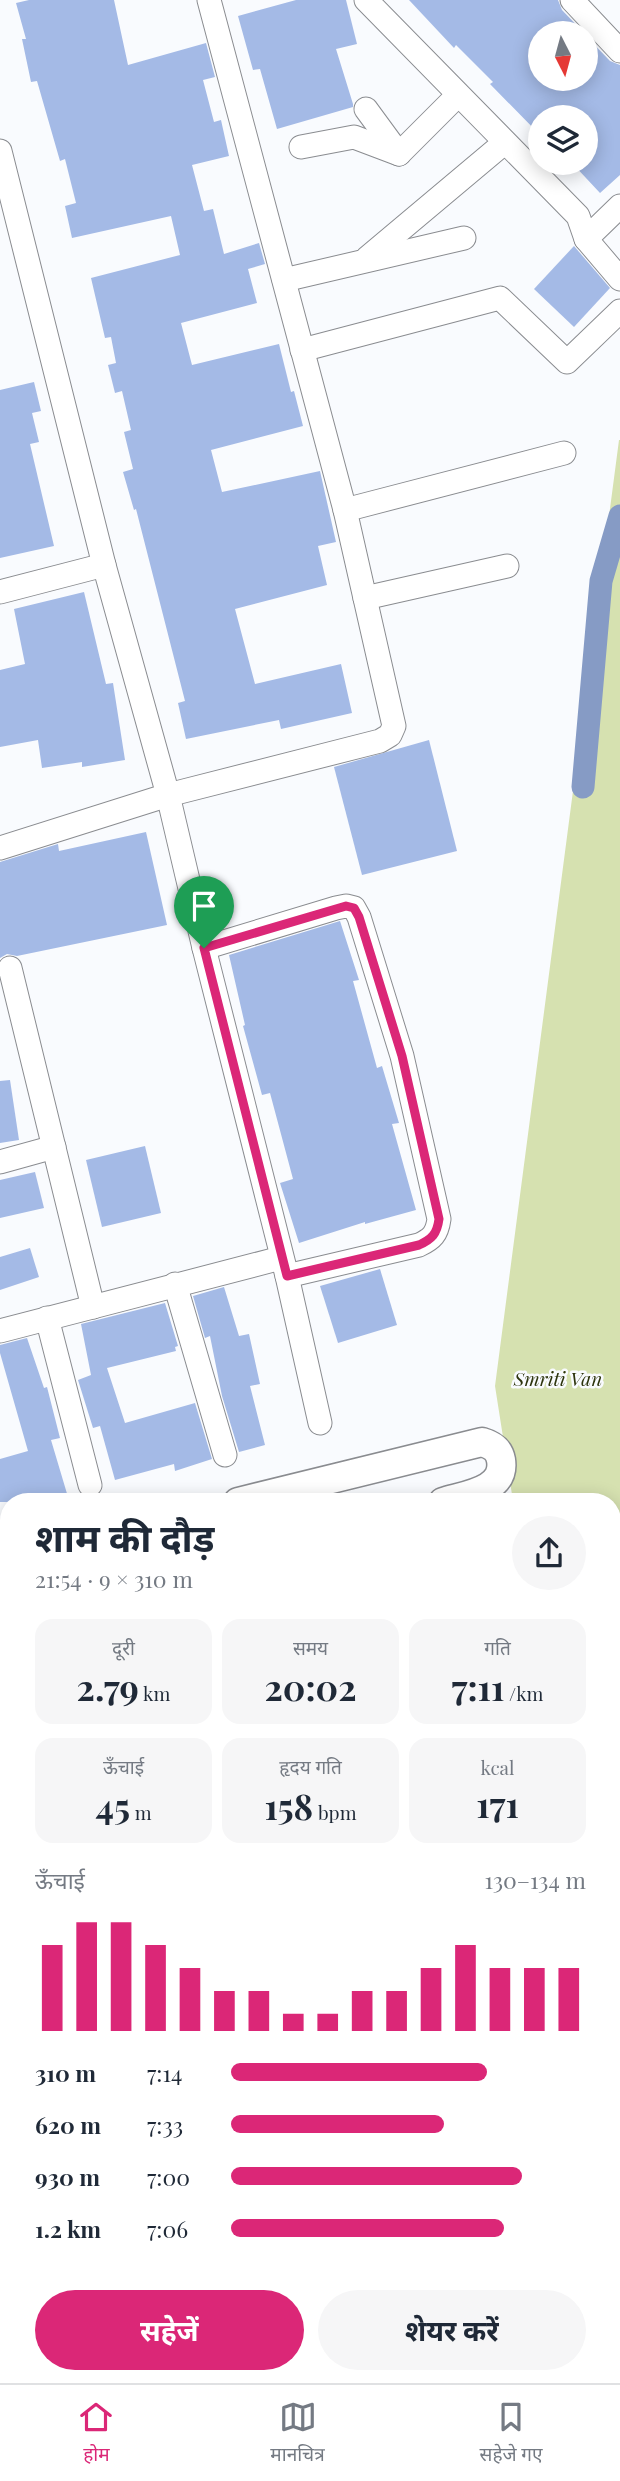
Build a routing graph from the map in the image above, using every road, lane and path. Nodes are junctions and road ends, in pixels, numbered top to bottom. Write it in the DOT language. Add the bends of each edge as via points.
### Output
graph roads {
  1 [pos="209,0"];
  2 [pos="366,0"];
  3 [pos="572,0"];
  4 [pos="620,51"];
  5 [pos="458,95"];
  6 [pos="366,109"];
  7 [pos="504,143"];
  8 [pos="301,146"];
  9 [pos="0,151"];
  10 [pos="399,154"];
  11 [pos="620,206"];
  12 [pos="464,239"];
  13 [pos="586,239"];
  14 [pos="364,261"];
  15 [pos="620,279"];
  16 [pos="284,280"];
  17 [pos="620,311"];
  18 [pos="302,350"];
  19 [pos="564,453"];
  20 [pos="345,510"];
  21 [pos="104,565"];
  22 [pos="507,566"];
  23 [pos="0,592"];
  24 [pos="365,598"];
  25 [pos="168,795"];
  26 [pos="0,848"];
  27 [pos="204,948"];
  28 [pos="9,968"];
  29 [pos="54,1147"];
  30 [pos="0,1162"];
  31 [pos="284,1267"];
  32 [pos="175,1284"];
  33 [pos="93,1307"];
  34 [pos="47,1318"];
  35 [pos="0,1331"];
  36 [pos="320,1423"];
  37 [pos="225,1455"];
  38 [pos="90,1485"];
  39 [pos="274,1493"];
  40 [pos="470,1493"];
  1 -- 16 [label="street"];
  2 -- 5 [label="street"];
  3 -- 4 [label="street"];
  5 -- 7 [label="street"];
  5 -- 10 [label="street"];
  6 -- 10 [label="street"];
  7 -- 13 [label="street" via="578,216"];
  7 -- 14 [label="street"];
  8 -- 10 [label="street" via="354,137"];
  9 -- 21 [label="street"];
  11 -- 13 [label="street"];
  12 -- 14 [label="street"];
  13 -- 15 [label="street"];
  14 -- 16 [label="street"];
  16 -- 18 [label="street"];
  17 -- 18 [label="street" via="568,362 500,298"];
  18 -- 20 [label="street"];
  19 -- 20 [label="street"];
  20 -- 24 [label="street"];
  21 -- 23 [label="street"];
  21 -- 25 [label="street"];
  22 -- 24 [label="street"];
  24 -- 25 [label="street" via="394,726 390,735"];
  25 -- 26 [label="street"];
  25 -- 27 [label="street"];
  27 -- 31 [label="street"];
  27 -- 31 [label="street" via="336,908 354,908 402,1056 438,1231 419,1245"];
  28 -- 29 [label="street"];
  29 -- 30 [label="street"];
  29 -- 33 [label="street"];
  31 -- 32 [label="street"];
  31 -- 36 [label="street"];
  32 -- 33 [label="street"];
  32 -- 37 [label="street"];
  33 -- 34 [label="street"];
  34 -- 35 [label="street"];
  34 -- 38 [label="street"];
  39 -- 40 [label="street" via="482,1441 499,1452 502,1465 491,1486"];
}
